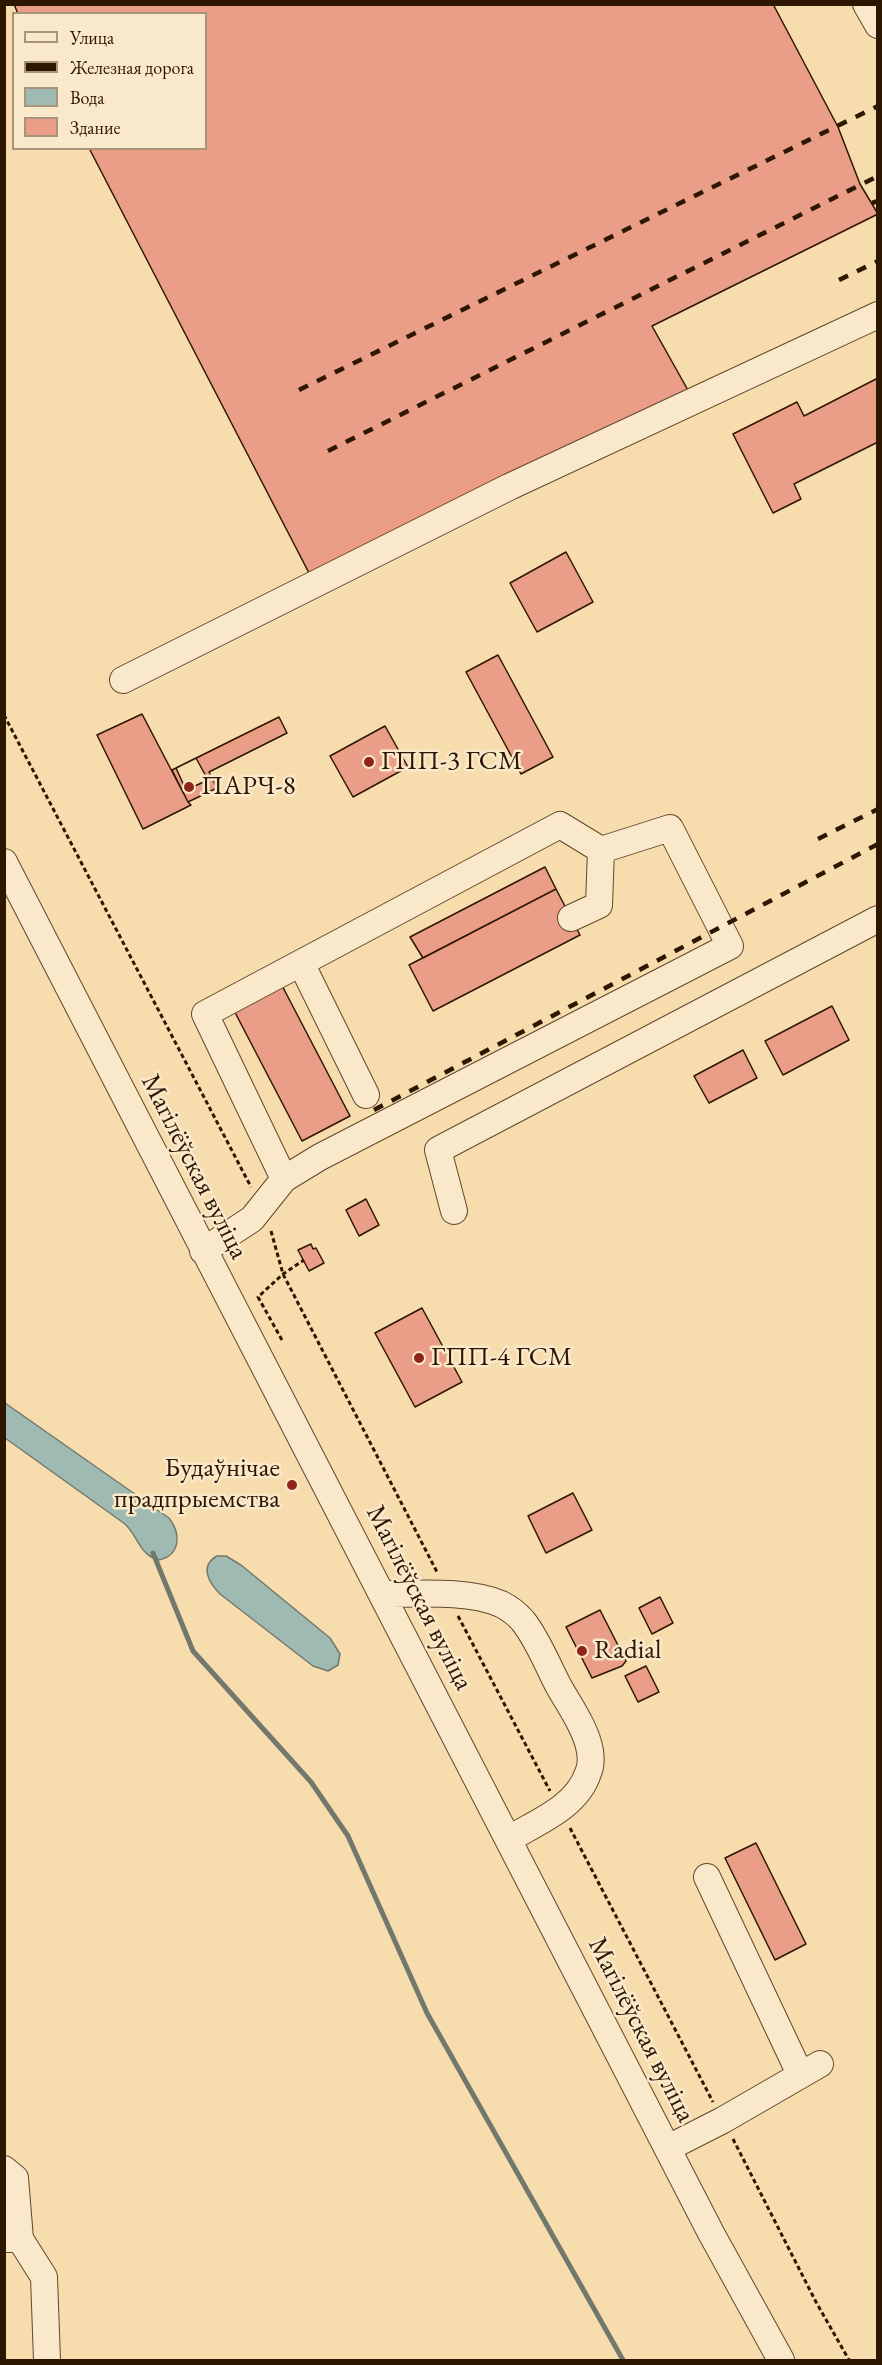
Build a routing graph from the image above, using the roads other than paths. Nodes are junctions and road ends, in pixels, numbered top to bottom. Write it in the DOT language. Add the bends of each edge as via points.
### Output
graph roads {
  1 [pos="866,4"];
  2 [pos="878,25"];
  3 [pos="878,315"];
  4 [pos="123,680"];
  5 [pos="601,850"];
  6 [pos="4,862"];
  7 [pos="572,918"];
  8 [pos="878,919"];
  9 [pos="301,963"];
  10 [pos="366,1095"];
  11 [pos="284,1179"];
  12 [pos="454,1211"];
  13 [pos="203,1251"];
  14 [pos="383,1594"];
  15 [pos="509,1839"];
  16 [pos="707,1877"];
  17 [pos="668,2148"];
  18 [pos="4,2169"];
  19 [pos="12,2239"];
  20 [pos="47,2361"];
  21 [pos="781,2361"];
  1 -- 2 [label="street"];
  3 -- 4 [label="street" via="509,487"];
  5 -- 7 [label="street" via="598,905"];
  5 -- 9 [label="street" via="560,825"];
  5 -- 11 [label="street" via="670,828 730,945"];
  6 -- 13 [label="street, Магілёўская вуліца"];
  8 -- 12 [label="street" via="438,1150"];
  9 -- 10 [label="street"];
  9 -- 11 [label="street" via="205,1014"];
  11 -- 13 [label="street" via="252,1219"];
  13 -- 14 [label="street, Магілёўская вуліца"];
  14 -- 15 [label="street, Магілёўская вуліца"];
  14 -- 15 [label="street" via="448,1595 492,1601 514,1612 530,1631 576,1718 586,1739 590,1762 577,1794"];
  15 -- 17 [label="street, Магілёўская вуліца"];
  16 -- 17 [label="street" via="810,2069"];
  17 -- 21 [label="street, Магілёўская вуліца"];
  18 -- 19 [label="street" via="15,2178"];
  19 -- 20 [label="street" via="44,2277"];
}
